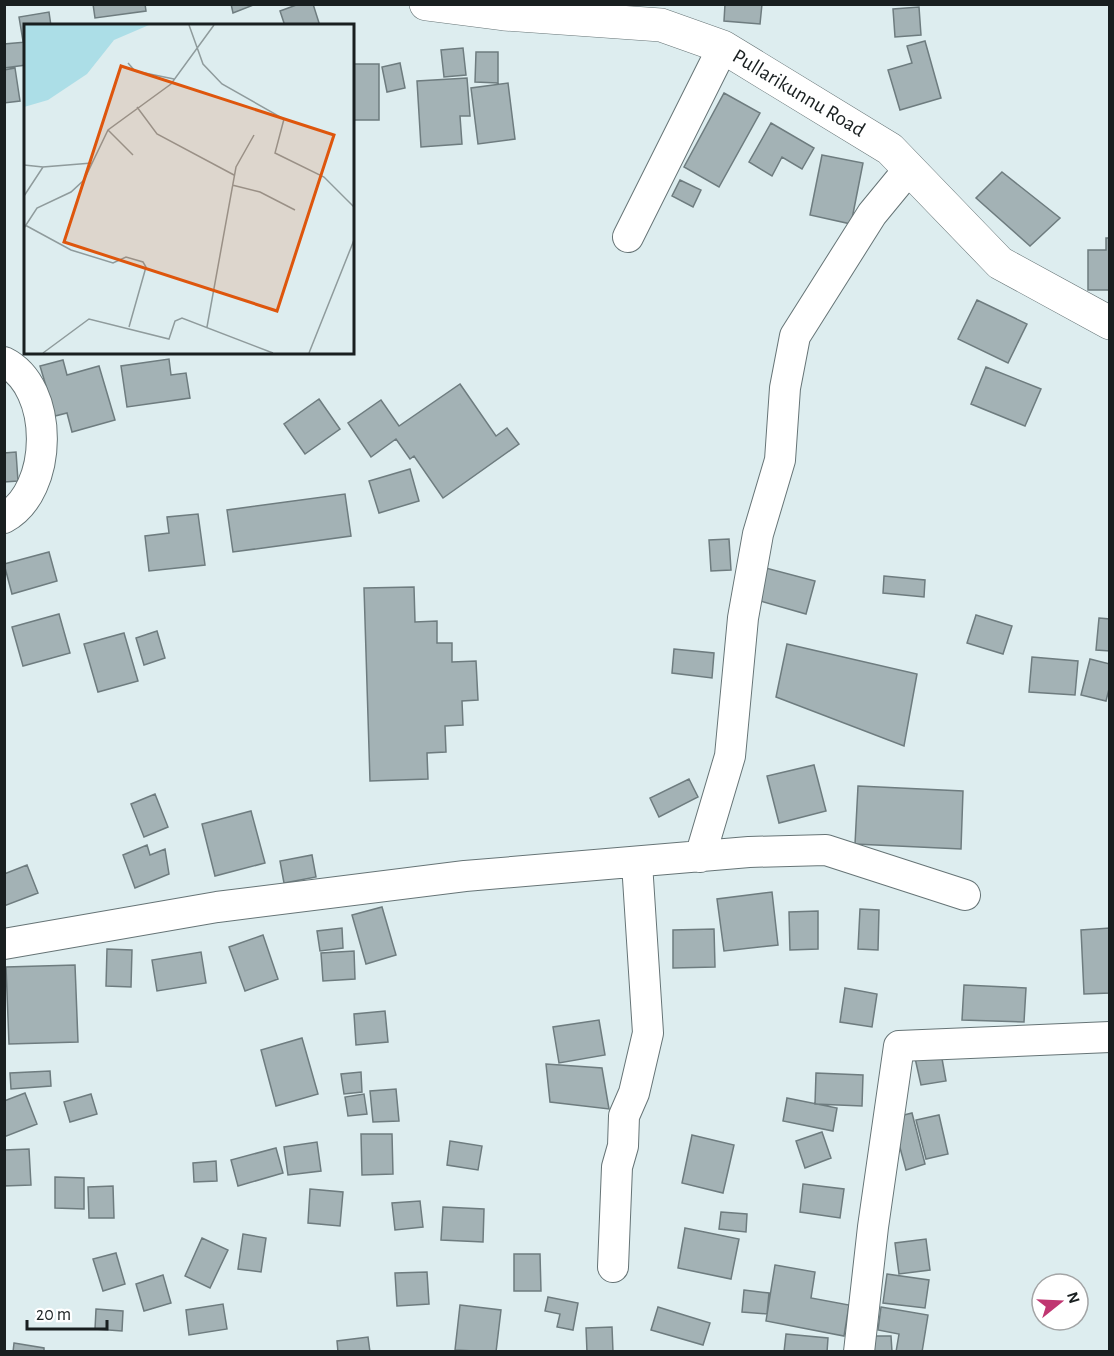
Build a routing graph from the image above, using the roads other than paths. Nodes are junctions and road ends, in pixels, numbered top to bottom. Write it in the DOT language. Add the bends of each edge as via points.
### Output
graph roads {
  1 [pos="426,4"];
  2 [pos="502,9"];
  3 [pos="723,46"];
  4 [pos="909,169"];
  5 [pos="627,237"];
  6 [pos="1110,323"];
  7 [pos="4,362"];
  8 [pos="4,518"];
  9 [pos="699,856"];
  10 [pos="637,862"];
  11 [pos="965,895"];
  12 [pos="4,944"];
  13 [pos="1110,1037"];
  14 [pos="613,1267"];
  15 [pos="859,1352"];
  1 -- 2 [label="main road, Pullarikunnu Road"];
  2 -- 3 [label="main road, Pullarikunnu Road" via="661,25"];
  3 -- 4 [label="main road, Pullarikunnu Road" via="890,149"];
  3 -- 5 [label="street"];
  4 -- 6 [label="main road, Pullarikunnu Road" via="1000,263"];
  4 -- 9 [label="street" via="872,214 795,336 785,388 780,460 758,534 743,618 730,756"];
  7 -- 8 [label="street" via="16,368 30,386 41,424 43,456 32,490"];
  9 -- 10 [label="street"];
  9 -- 11 [label="street" via="826,850"];
  10 -- 12 [label="street" via="465,876 217,907"];
  10 -- 14 [label="street" via="648,1033 624,1116"];
  13 -- 15 [label="street" via="899,1046"];
}
